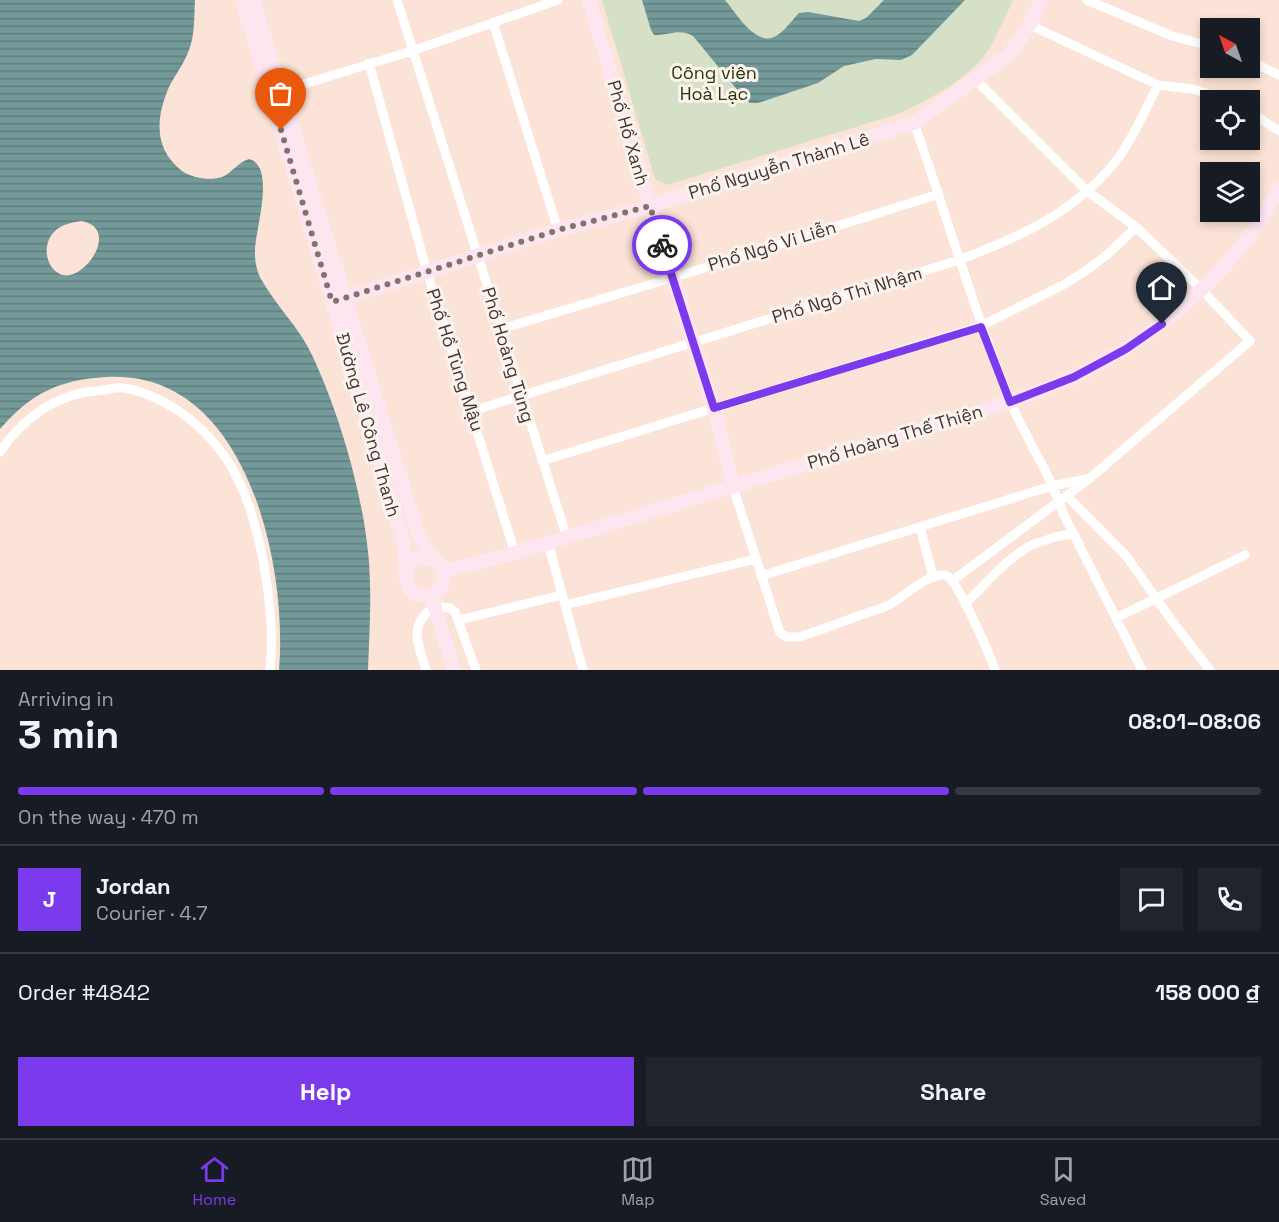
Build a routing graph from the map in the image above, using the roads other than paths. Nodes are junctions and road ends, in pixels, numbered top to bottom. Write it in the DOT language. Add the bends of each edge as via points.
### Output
graph roads {
  1 [pos="242,0"];
  2 [pos="253,0"];
  3 [pos="397,0"];
  4 [pos="558,0"];
  5 [pos="589,0"];
  6 [pos="1041,0"];
  7 [pos="1087,0"];
  8 [pos="494,21"];
  9 [pos="1030,25"];
  10 [pos="1200,43"];
  11 [pos="412,51"];
  12 [pos="369,63"];
  13 [pos="1260,66"];
  14 [pos="1279,75"];
  15 [pos="976,80"];
  16 [pos="1158,85"];
  17 [pos="281,91"];
  18 [pos="1200,91"];
  19 [pos="1260,119"];
  20 [pos="914,123"];
  21 [pos="1279,131"];
  22 [pos="1279,188"];
  23 [pos="1087,191"];
  24 [pos="939,194"];
  25 [pos="650,206"];
  26 [pos="1136,227"];
  27 [pos="558,230"];
  28 [pos="478,257"];
  29 [pos="959,260"];
  30 [pos="428,272"];
  31 [pos="672,278"];
  32 [pos="1202,290"];
  33 [pos="339,300"];
  34 [pos="981,327"];
  35 [pos="501,329"];
  36 [pos="693,343"];
  37 [pos="520,394"];
  38 [pos="1010,402"];
  39 [pos="714,408"];
  40 [pos="472,411"];
  41 [pos="0,452"];
  42 [pos="542,461"];
  43 [pos="1089,479"];
  44 [pos="1052,486"];
  45 [pos="733,487"];
  46 [pos="1063,499"];
  47 [pos="920,527"];
  48 [pos="1075,535"];
  49 [pos="567,538"];
  50 [pos="548,543"];
  51 [pos="515,553"];
  52 [pos="1245,555"];
  53 [pos="756,559"];
  54 [pos="439,566"];
  55 [pos="406,576"];
  56 [pos="762,576"];
  57 [pos="933,577"];
  58 [pos="952,581"];
  59 [pos="562,595"];
  60 [pos="1155,598"];
  61 [pos="433,600"];
  62 [pos="965,604"];
  63 [pos="565,605"];
  64 [pos="1116,618"];
  65 [pos="459,620"];
  66 [pos="993,669"];
  67 [pos="270,670"];
  68 [pos="426,670"];
  69 [pos="454,670"];
  70 [pos="476,670"];
  71 [pos="583,670"];
  72 [pos="1142,670"];
  73 [pos="1210,670"];
  1 -- 33 [label="street, Đường Lê Công Thanh"];
  2 -- 17 [label="street, Đường Lê Công Thanh"];
  3 -- 11 [label="street, Phố Hoàng Tùng"];
  4 -- 8 [label="street"];
  5 -- 25 [label="street, Phố Hồ Xanh"];
  6 -- 9 [label="street, Phố Nguyễn Thành Lê"];
  7 -- 10 [label="street" via="1172,36"];
  8 -- 11 [label="street"];
  8 -- 27 [label="street"];
  9 -- 15 [label="street, Phố Nguyễn Thành Lê" via="1010,54"];
  9 -- 16 [label="street"];
  11 -- 12 [label="street"];
  11 -- 28 [label="street, Phố Hoàng Tùng"];
  12 -- 17 [label="street"];
  12 -- 30 [label="street, Phố Hồ Tùng Mậu"];
  13 -- 14 [label="street"];
  15 -- 20 [label="street, Phố Nguyễn Thành Lê"];
  15 -- 23 [label="street"];
  16 -- 18 [label="street"];
  16 -- 23 [label="street, Phố Ngô Thì Nhậm" via="1117,160"];
  17 -- 33 [label="street, Đường Lê Công Thanh"];
  19 -- 21 [label="street"];
  20 -- 24 [label="street"];
  20 -- 25 [label="street, Phố Nguyễn Thành Lê"];
  22 -- 32 [label="street, Phố Hoàng Thế Thiện" via="1239,248"];
  23 -- 26 [label="street"];
  23 -- 29 [label="street, Phố Ngô Thì Nhậm" via="1035,228"];
  24 -- 29 [label="street"];
  24 -- 31 [label="street, Phố Ngô Vi Liễn"];
  25 -- 27 [label="street, Phố Nguyễn Thành Lê"];
  25 -- 31 [label="street, Phố Hồ Xanh"];
  26 -- 32 [label="street"];
  26 -- 34 [label="street" via="1087,270"];
  27 -- 28 [label="street, Phố Nguyễn Thành Lê"];
  28 -- 30 [label="street, Phố Nguyễn Thành Lê"];
  28 -- 35 [label="street, Phố Hoàng Tùng"];
  29 -- 34 [label="street"];
  29 -- 36 [label="street, Phố Ngô Thì Nhậm"];
  30 -- 33 [label="street, Phố Nguyễn Thành Lê"];
  30 -- 40 [label="street, Phố Hồ Tùng Mậu"];
  31 -- 35 [label="street, Phố Ngô Vi Liễn"];
  31 -- 36 [label="street, Phố Hồ Xanh"];
  32 -- 38 [label="street, Phố Hoàng Thế Thiện" via="1126,349 1074,377"];
  32 -- 43 [label="street" via="1250,341"];
  33 -- 54 [label="street, Đường Lê Công Thanh" via="418,534"];
  33 -- 55 [label="street, Đường Lê Công Thanh" via="404,546"];
  34 -- 38 [label="street"];
  34 -- 39 [label="street"];
  35 -- 37 [label="street, Phố Hoàng Tùng"];
  36 -- 37 [label="street, Phố Ngô Thì Nhậm"];
  36 -- 39 [label="street, Phố Hồ Xanh"];
  37 -- 40 [label="street, Phố Ngô Thì Nhậm"];
  37 -- 42 [label="street, Phố Hoàng Tùng"];
  38 -- 44 [label="street"];
  38 -- 45 [label="street, Phố Hoàng Thế Thiện"];
  39 -- 42 [label="street"];
  39 -- 45 [label="street, Phố Hồ Xanh"];
  40 -- 51 [label="street, Phố Hồ Tùng Mậu"];
  41 -- 67 [label="street" via="27,418 81,392 132,390 187,416 232,468 256,531 270,607"];
  42 -- 49 [label="street, Phố Hoàng Tùng"];
  43 -- 44 [label="street"];
  43 -- 46 [label="street"];
  44 -- 46 [label="street"];
  44 -- 47 [label="street"];
  45 -- 49 [label="street, Phố Hoàng Thế Thiện"];
  45 -- 53 [label="street, Phố Hồ Xanh"];
  46 -- 48 [label="street"];
  46 -- 58 [label="street"];
  46 -- 60 [label="street" via="1127,557"];
  47 -- 56 [label="street"];
  47 -- 57 [label="street"];
  48 -- 62 [label="street" via="1059,536 1023,550"];
  48 -- 64 [label="street"];
  49 -- 50 [label="street, Phố Hoàng Thế Thiện"];
  50 -- 51 [label="street, Phố Hoàng Thế Thiện"];
  50 -- 59 [label="street"];
  51 -- 54 [label="street, Phố Hoàng Thế Thiện"];
  52 -- 60 [label="street"];
  53 -- 56 [label="street, Phố Hồ Xanh"];
  53 -- 63 [label="street"];
  54 -- 55 [label="street" via="422,558 407,569"];
  54 -- 61 [label="street" via="443,582"];
  55 -- 61 [label="street" via="414,592"];
  56 -- 57 [label="street, Phố Hồ Xanh" via="780,633 787,637 799,637 892,604"];
  57 -- 58 [label="street" via="948,577"];
  58 -- 62 [label="street"];
  59 -- 63 [label="street"];
  59 -- 65 [label="street"];
  60 -- 64 [label="street"];
  60 -- 73 [label="street"];
  61 -- 65 [label="street" via="450,608"];
  61 -- 68 [label="street" via="417,625 416,638"];
  61 -- 69 [label="street"];
  62 -- 66 [label="street"];
  63 -- 71 [label="street"];
  64 -- 72 [label="street"];
  65 -- 70 [label="street"];
}
